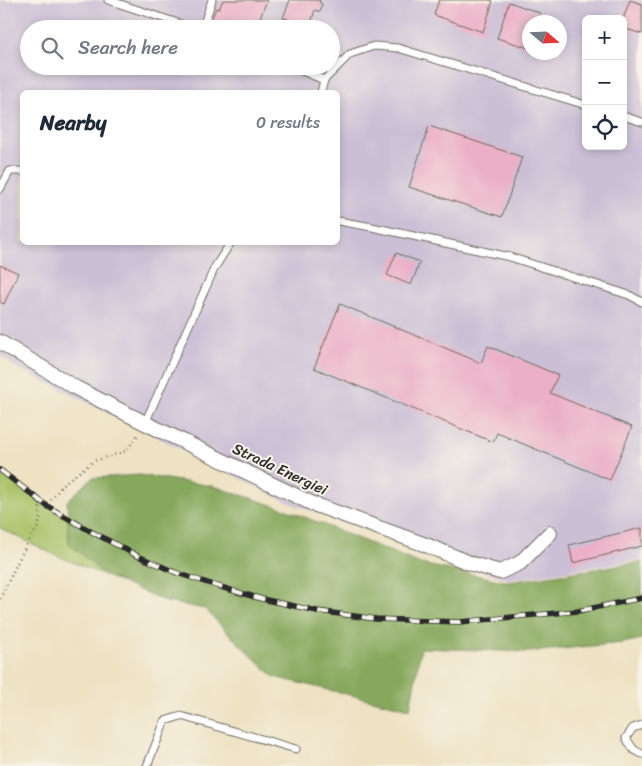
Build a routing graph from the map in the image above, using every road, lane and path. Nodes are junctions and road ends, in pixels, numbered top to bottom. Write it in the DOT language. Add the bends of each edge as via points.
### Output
graph roads {
  1 [pos="108,0"];
  2 [pos="212,0"];
  3 [pos="169,20"];
  4 [pos="205,20"];
  5 [pos="340,64"];
  6 [pos="312,75"];
  7 [pos="329,75"];
  8 [pos="324,80"];
  9 [pos="322,90"];
  10 [pos="582,104"];
  11 [pos="627,117"];
  12 [pos="642,122"];
  13 [pos="20,171"];
  14 [pos="0,189"];
  15 [pos="340,222"];
  16 [pos="229,245"];
  17 [pos="642,302"];
  18 [pos="0,342"];
  19 [pos="145,423"];
  20 [pos="550,533"];
  21 [pos="0,598"];
  22 [pos="642,725"];
  23 [pos="296,749"];
  24 [pos="642,754"];
  25 [pos="147,766"];
  1 -- 3 [label="lane"];
  2 -- 4 [label="lane"];
  5 -- 10 [label="lane" via="350,54 374,46 398,48"];
  6 -- 8 [label="lane"];
  7 -- 8 [label="lane"];
  8 -- 9 [label="lane"];
  11 -- 12 [label="lane"];
  13 -- 14 [label="lane" via="10,171"];
  15 -- 17 [label="lane" via="510,257"];
  16 -- 19 [label="lane" via="216,267"];
  18 -- 19 [label="street, Strada Energiei" via="76,388"];
  19 -- 20 [label="street, Strada Energiei" via="313,504 500,572 520,563"];
  19 -- 21 [label="path" via="126,451 94,462 63,484 47,506 40,508 37,528"];
  22 -- 24 [label="lane" via="633,728 626,738 634,750"];
  23 -- 25 [label="lane" via="180,716 165,721"];
}
